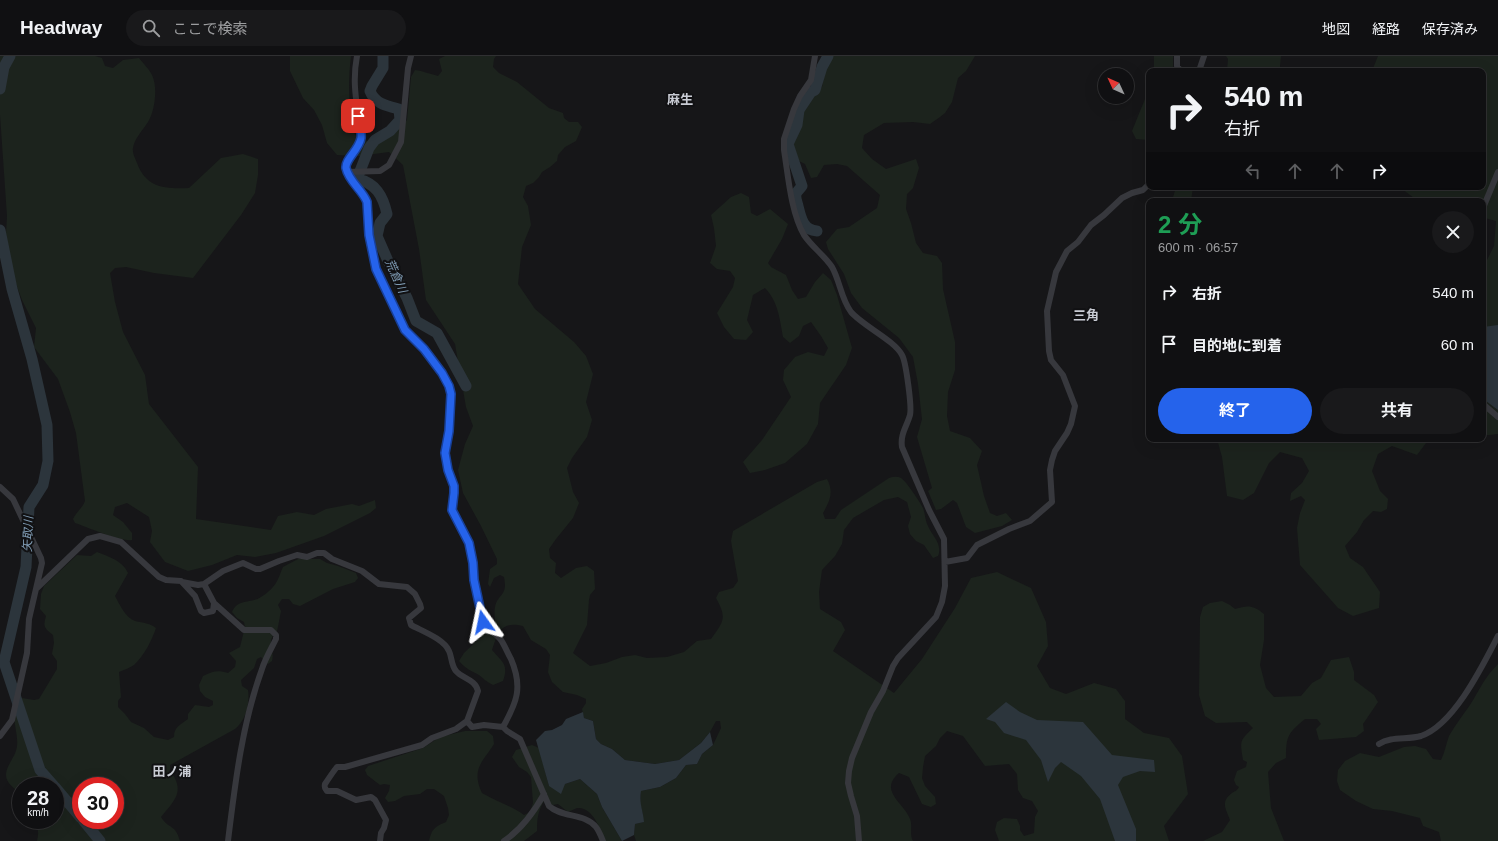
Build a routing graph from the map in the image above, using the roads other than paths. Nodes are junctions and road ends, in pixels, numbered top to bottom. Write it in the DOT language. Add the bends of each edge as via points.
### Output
graph roads {
  1 [pos="357,56"];
  2 [pos="411,56"];
  3 [pos="815,56"];
  4 [pos="1177,56"];
  5 [pos="1204,56"];
  6 [pos="1179,68"];
  7 [pos="1200,68"];
  8 [pos="347,172"];
  9 [pos="1498,172"];
  10 [pos="1146,187"];
  11 [pos="1486,201"];
  12 [pos="1486,407"];
  13 [pos="1498,417"];
  14 [pos="0,487"];
  15 [pos="945,562"];
  16 [pos="180,581"];
  17 [pos="204,584"];
  18 [pos="37,588"];
  19 [pos="214,603"];
  20 [pos="1498,636"];
  21 [pos="467,721"];
  22 [pos="503,727"];
  23 [pos="0,736"];
  24 [pos="1379,744"];
  25 [pos="544,794"];
  26 [pos="228,841"];
  27 [pos="380,841"];
  28 [pos="504,841"];
  29 [pos="603,841"];
  30 [pos="859,841"];
  1 -- 8 [label="street" via="354,90 361,137 357,150 347,161"];
  2 -- 8 [label="street" via="403,134 392,160 380,171"];
  3 -- 15 [label="street" via="811,80 794,109 784,139 796,217 805,236 832,267 852,312 903,356 911,405 901,440 902,446 944,539"];
  4 -- 6 [label="street"];
  5 -- 7 [label="street"];
  8 -- 22 [label="street" via="366,197 372,256 381,280 405,330 424,349 449,386 449,431 445,453 454,486 452,510 469,543 483,622 504,644 516,670 518,681 516,701"];
  9 -- 11 [label="street"];
  10 -- 15 [label="street" via="1122,198 1091,225 1067,251 1056,272 1048,311 1049,352 1051,360 1064,375 1075,406 1069,429 1052,460 1052,502 1030,521 978,545 967,558"];
  12 -- 13 [label="street"];
  14 -- 18 [label="street" via="13,499 41,558"];
  15 -- 30 [label="street" via="945,586 936,617 893,666 852,758 848,783 857,816"];
  16 -- 17 [label="street"];
  16 -- 18 [label="street" via="159,577 121,542 100,536 88,539"];
  16 -- 19 [label="street" via="195,596 204,613 213,611"];
  17 -- 19 [label="street"];
  17 -- 21 [label="street" via="223,571 243,563 260,569 297,555 307,556 318,552 358,569 379,584 407,588 414,594 421,608 409,618 411,625 446,645 457,672 477,687 478,695"];
  18 -- 23 [label="street" via="29,619 26,653 12,720"];
  19 -- 26 [label="street" via="244,630 271,630 276,635 262,668 245,732"];
  20 -- 24 [label="street" via="1468,691 1446,717 1422,736 1384,740"];
  21 -- 22 [label="street" via="472,727"];
  21 -- 27 [label="street" via="422,745 335,768 325,788 327,791 342,792 356,800 371,797 376,800 386,820"];
  22 -- 25 [label="street" via="520,739"];
  25 -- 28 [label="street" via="534,813"];
  25 -- 29 [label="street" via="555,812 588,820 596,826"];
}
